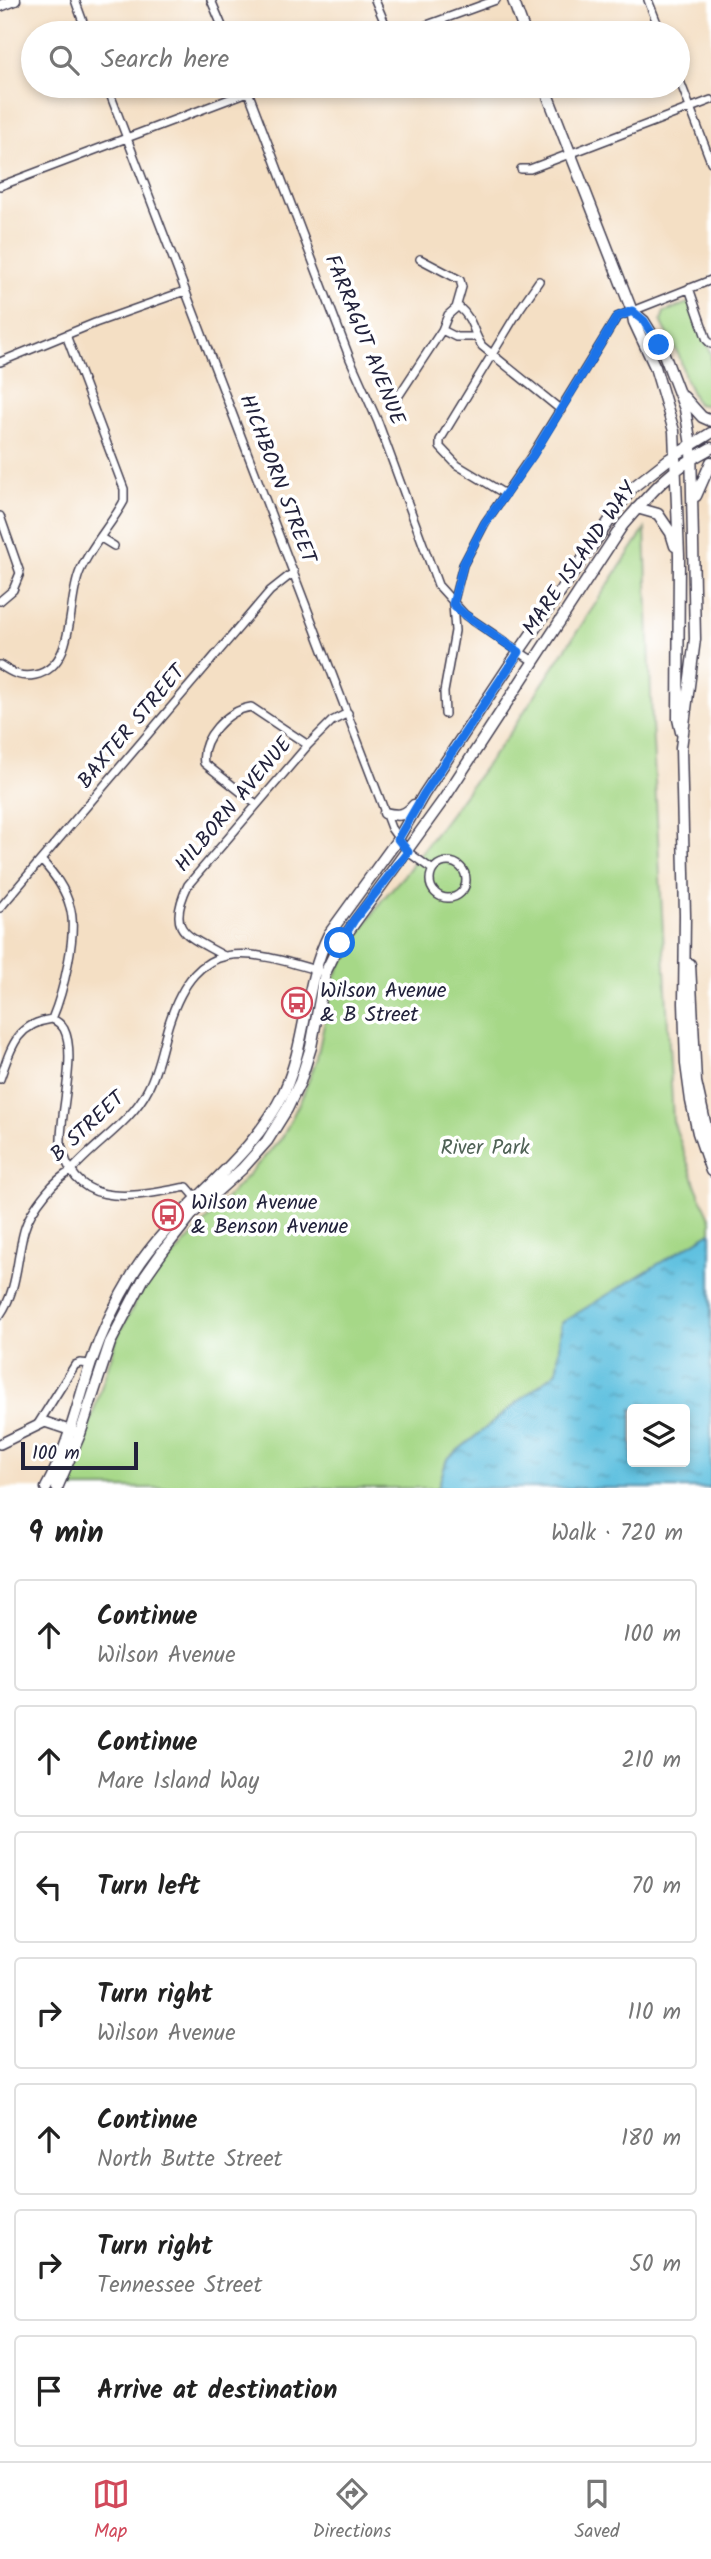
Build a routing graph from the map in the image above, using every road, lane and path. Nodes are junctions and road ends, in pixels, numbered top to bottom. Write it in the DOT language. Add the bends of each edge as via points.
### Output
graph roads {
  1 [pos="15,0"];
  2 [pos="75,0"];
  3 [pos="211,0"];
  4 [pos="375,0"];
  5 [pos="496,0"];
  6 [pos="513,0"];
  7 [pos="648,0"];
  8 [pos="0,6"];
  9 [pos="83,21"];
  10 [pos="220,21"];
  11 [pos="384,21"];
  12 [pos="438,21"];
  13 [pos="521,21"];
  14 [pos="656,21"];
  15 [pos="112,98"];
  16 [pos="225,98"];
  17 [pos="250,98"];
  18 [pos="549,98"];
  19 [pos="686,98"];
  20 [pos="711,100"];
  21 [pos="690,108"];
  22 [pos="127,139"];
  23 [pos="570,153"];
  24 [pos="711,162"];
  25 [pos="521,170"];
  26 [pos="0,186"];
  27 [pos="420,259"];
  28 [pos="711,280"];
  29 [pos="539,281"];
  30 [pos="689,288"];
  31 [pos="185,291"];
  32 [pos="456,308"];
  33 [pos="632,311"];
  34 [pos="442,330"];
  35 [pos="66,335"];
  36 [pos="476,337"];
  37 [pos="711,344"];
  38 [pos="493,354"];
  39 [pos="0,362"];
  40 [pos="679,392"];
  41 [pos="392,406"];
  42 [pos="561,410"];
  43 [pos="711,421"];
  44 [pos="711,433"];
  45 [pos="691,445"];
  46 [pos="711,448"];
  47 [pos="676,455"];
  48 [pos="692,458"];
  49 [pos="711,462"];
  50 [pos="676,468"];
  51 [pos="505,494"];
  52 [pos="637,508"];
  53 [pos="693,510"];
  54 [pos="0,516"];
  55 [pos="101,538"];
  56 [pos="114,546"];
  57 [pos="679,556"];
  58 [pos="294,572"];
  59 [pos="0,601"];
  60 [pos="453,604"];
  61 [pos="519,652"];
  62 [pos="533,661"];
  63 [pos="0,665"];
  64 [pos="348,713"];
  65 [pos="445,714"];
  66 [pos="682,735"];
  67 [pos="308,745"];
  68 [pos="424,794"];
  69 [pos="256,804"];
  70 [pos="385,813"];
  71 [pos="398,839"];
  72 [pos="408,852"];
  73 [pos="42,861"];
  74 [pos="433,870"];
  75 [pos="0,908"];
  76 [pos="685,915"];
  77 [pos="224,956"];
  78 [pos="320,972"];
  79 [pos="52,1018"];
  80 [pos="0,1079"];
  81 [pos="711,1149"];
  82 [pos="71,1171"];
  83 [pos="711,1171"];
  84 [pos="200,1202"];
  85 [pos="0,1315"];
  86 [pos="91,1364"];
  87 [pos="38,1423"];
  88 [pos="76,1432"];
  89 [pos="0,1444"];
  90 [pos="46,1488"];
  91 [pos="57,1488"];
  1 -- 8 [label="main road"];
  2 -- 9 [label="street"];
  3 -- 10 [label="street"];
  4 -- 11 [label="street"];
  5 -- 12 [label="street"];
  6 -- 13 [label="main road"];
  7 -- 14 [label="street"];
  15 -- 22 [label="street, HICHBORN STREET"];
  16 -- 22 [label="street"];
  17 -- 60 [label="street, FARRAGUT AVENUE" via="427,559"];
  18 -- 23 [label="main road"];
  19 -- 21 [label="street"];
  20 -- 21 [label="street"];
  21 -- 23 [label="street"];
  21 -- 24 [label="street"];
  22 -- 26 [label="street"];
  22 -- 31 [label="street, HICHBORN STREET"];
  23 -- 25 [label="street"];
  23 -- 33 [label="main road"];
  27 -- 32 [label="street" via="460,280"];
  28 -- 30 [label="street"];
  29 -- 38 [label="street"];
  30 -- 33 [label="street"];
  30 -- 37 [label="street"];
  31 -- 35 [label="street"];
  31 -- 58 [label="street, HICHBORN STREET"];
  32 -- 34 [label="street" via="447,315"];
  32 -- 36 [label="street" via="471,317"];
  33 -- 40 [label="main road" via="654,337"];
  33 -- 42 [label="street" via="617,317"];
  33 -- 47 [label="main road" via="664,393"];
  34 -- 36 [label="street" via="456,337"];
  34 -- 41 [label="street"];
  35 -- 39 [label="street"];
  35 -- 55 [label="street" via="124,489 124,502"];
  36 -- 38 [label="street"];
  38 -- 42 [label="street"];
  38 -- 51 [label="street" via="444,429 440,447 457,465"];
  40 -- 43 [label="main road"];
  40 -- 45 [label="main road"];
  42 -- 51 [label="street"];
  44 -- 45 [label="main road, MARE ISLAND WAY"];
  45 -- 47 [label="main road, MARE ISLAND WAY"];
  45 -- 48 [label="main road"];
  46 -- 48 [label="main road, MARE ISLAND WAY"];
  47 -- 50 [label="main road"];
  47 -- 61 [label="main road, MARE ISLAND WAY" via="632,488"];
  48 -- 50 [label="main road, MARE ISLAND WAY"];
  48 -- 53 [label="main road"];
  49 -- 53 [label="main road"];
  50 -- 52 [label="main road, MARE ISLAND WAY"];
  50 -- 57 [label="main road"];
  51 -- 60 [label="street" via="469,553"];
  52 -- 57 [label="main road" via="652,511 665,521"];
  52 -- 62 [label="main road, MARE ISLAND WAY"];
  53 -- 66 [label="main road" via="695,639"];
  54 -- 59 [label="street" via="20,573 13,590"];
  55 -- 56 [label="street"];
  55 -- 63 [label="street" via="80,572 64,651 57,663 26,677"];
  57 -- 66 [label="main road" via="678,719"];
  58 -- 64 [label="street, HICHBORN STREET"];
  58 -- 73 [label="street, BAXTER STREET" via="270,591"];
  60 -- 61 [label="street"];
  60 -- 65 [label="street" via="455,631 444,692"];
  61 -- 62 [label="street"];
  61 -- 68 [label="main road, MARE ISLAND WAY"];
  62 -- 72 [label="main road, MARE ISLAND WAY"];
  64 -- 67 [label="street, HILBORN AVENUE" via="332,721"];
  64 -- 70 [label="street, HICHBORN STREET"];
  66 -- 76 [label="main road"];
  67 -- 69 [label="street, HILBORN AVENUE"];
  67 -- 69 [label="street" via="251,707 228,716 206,742 204,763"];
  68 -- 70 [label="main road" via="407,814"];
  68 -- 71 [label="main road, MARE ISLAND WAY"];
  69 -- 77 [label="street, HILBORN AVENUE" via="188,885 178,912 181,927 192,939"];
  70 -- 71 [label="street, HICHBORN STREET"];
  71 -- 72 [label="street, HICHBORN STREET"];
  71 -- 78 [label="main road, MARE ISLAND WAY" via="329,934"];
  72 -- 74 [label="street, HICHBORN STREET"];
  72 -- 78 [label="main road, MARE ISLAND WAY"];
  73 -- 75 [label="street, BAXTER STREET"];
  73 -- 79 [label="street" via="72,910 62,995"];
  74 -- 74 [label="street, HICHBORN STREET" via="432,888 441,896 455,896 465,886 459,865 442,863"];
  76 -- 81 [label="main road" via="696,1082"];
  76 -- 83 [label="main road" via="688,1083"];
  77 -- 78 [label="street" via="247,953"];
  77 -- 82 [label="street, B STREET" via="196,971 186,984 142,1100"];
  78 -- 84 [label="main road" via="279,1102"];
  79 -- 80 [label="street" via="30,1025 17,1038"];
  79 -- 82 [label="street" via="64,1027 69,1048 60,1129"];
  82 -- 84 [label="street" via="78,1182 106,1195 187,1187"];
  82 -- 85 [label="street, B STREET" via="59,1177 28,1220 14,1287"];
  84 -- 86 [label="main road" via="169,1227 135,1270 108,1319"];
  84 -- 88 [label="main road" via="117,1326"];
  86 -- 87 [label="street" via="75,1365"];
  86 -- 88 [label="main road"];
  87 -- 88 [label="street" via="50,1422"];
  87 -- 89 [label="street"];
  88 -- 90 [label="main road"];
  88 -- 91 [label="main road"];
}
